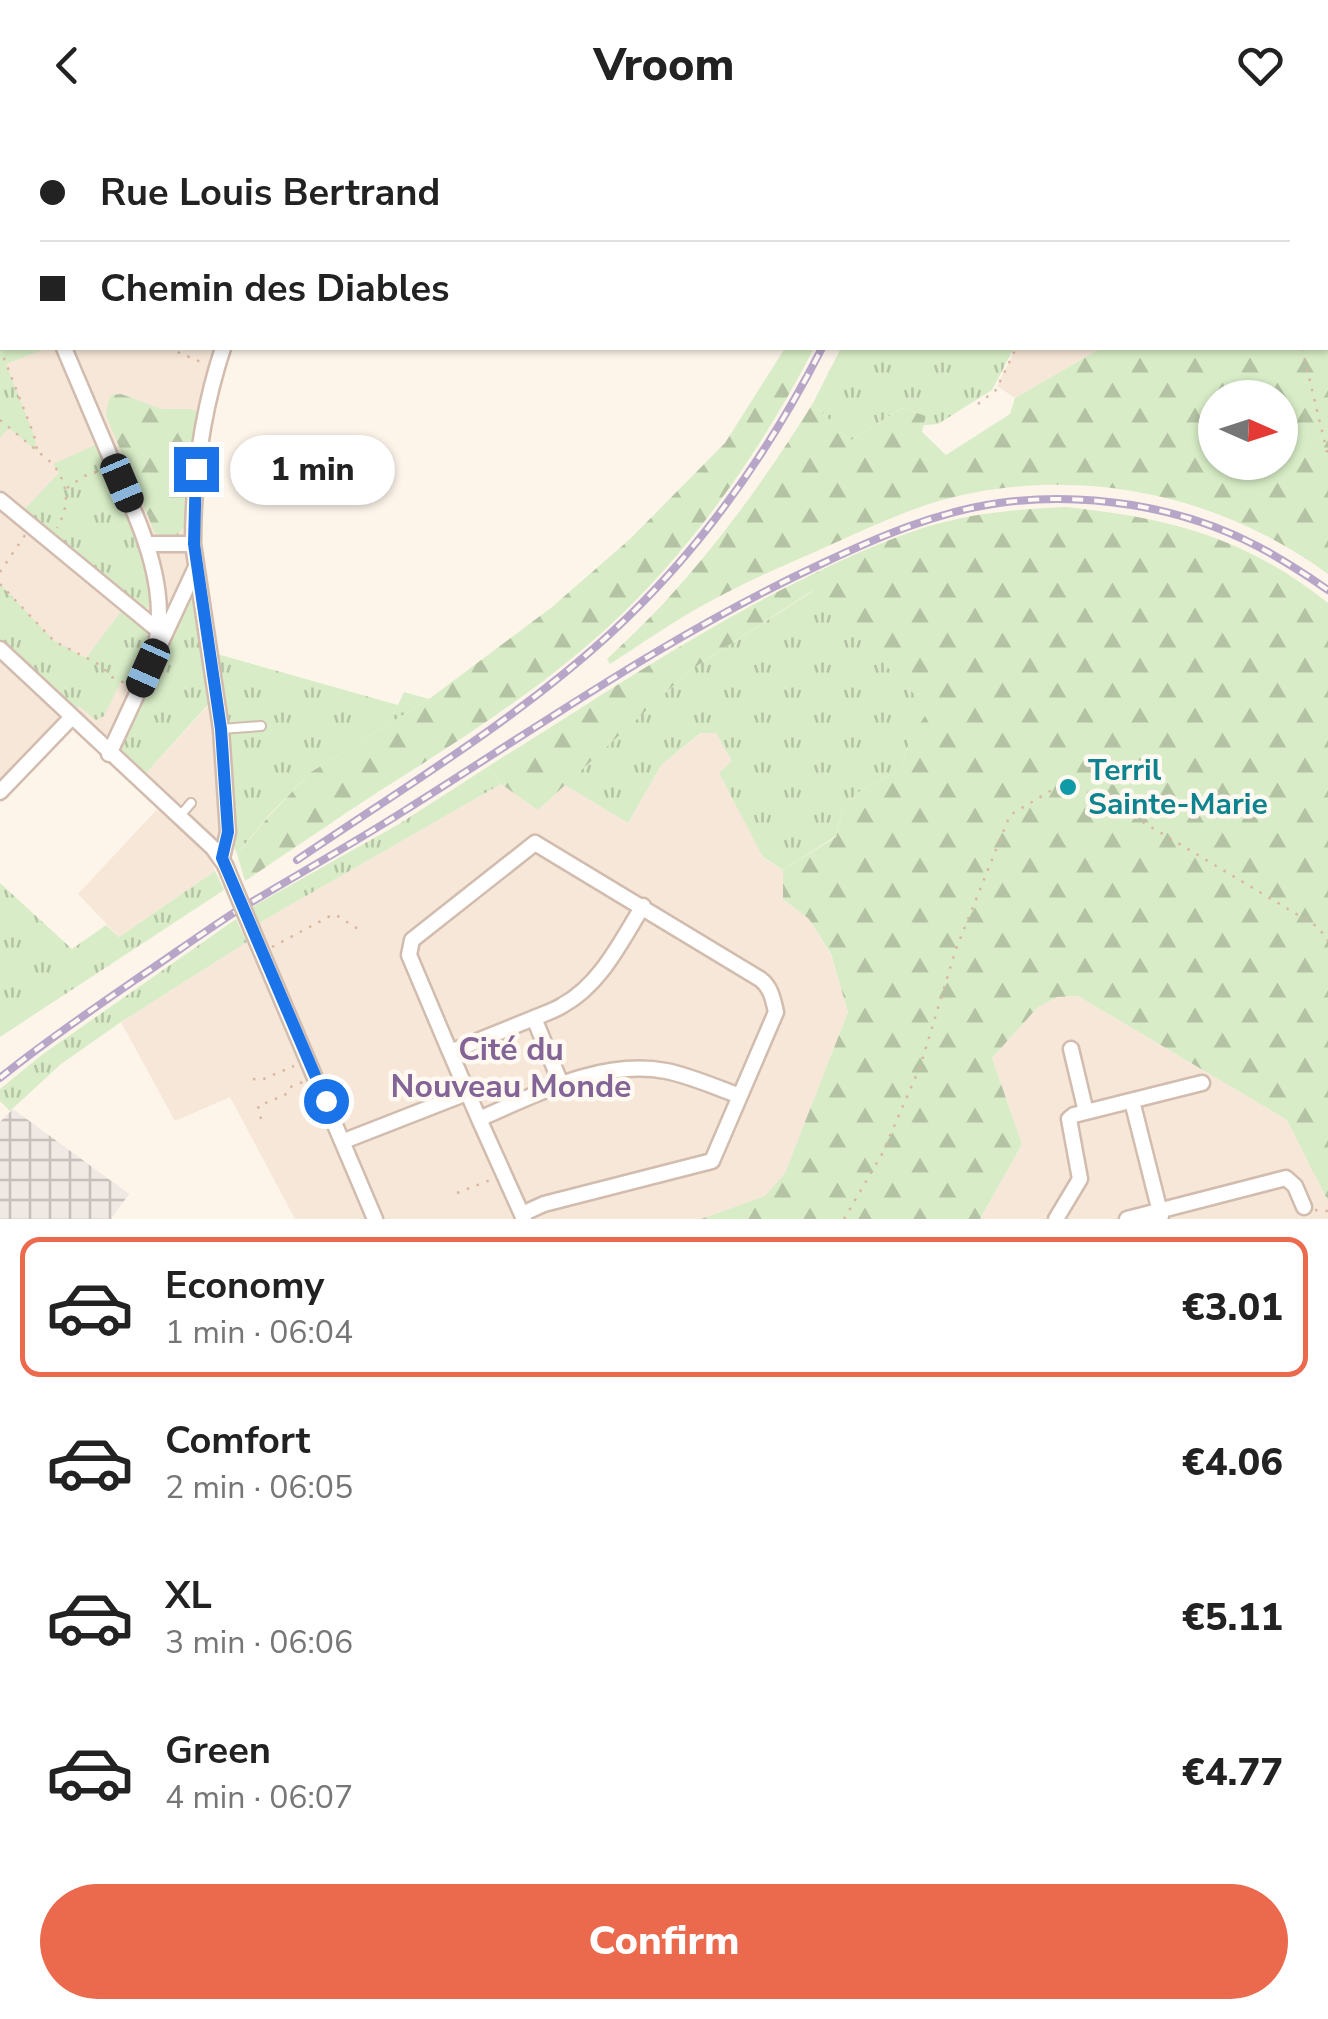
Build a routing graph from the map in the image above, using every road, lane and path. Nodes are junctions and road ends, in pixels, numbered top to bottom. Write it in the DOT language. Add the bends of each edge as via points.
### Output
graph roads {
  1 [pos="1,350"];
  2 [pos="65,350"];
  3 [pos="173,350"];
  4 [pos="221,350"];
  5 [pos="1015,350"];
  6 [pos="1302,350"];
  7 [pos="216,369"];
  8 [pos="978,404"];
  9 [pos="0,420"];
  10 [pos="37,451"];
  11 [pos="1328,456"];
  12 [pos="114,466"];
  13 [pos="66,488"];
  14 [pos="0,500"];
  15 [pos="32,526"];
  16 [pos="49,540"];
  17 [pos="148,544"];
  18 [pos="194,544"];
  19 [pos="196,566"];
  20 [pos="0,572"];
  21 [pos="0,584"];
  22 [pos="159,631"];
  23 [pos="0,649"];
  24 [pos="154,653"];
  25 [pos="138,690"];
  26 [pos="72,717"];
  27 [pos="261,726"];
  28 [pos="221,729"];
  29 [pos="110,754"];
  30 [pos="0,792"];
  31 [pos="191,803"];
  32 [pos="179,817"];
  33 [pos="224,862"];
  34 [pos="642,906"];
  35 [pos="358,929"];
  36 [pos="1328,941"];
  37 [pos="262,952"];
  38 [pos="534,1018"];
  39 [pos="1072,1049"];
  40 [pos="450,1052"];
  41 [pos="308,1060"];
  42 [pos="315,1077"];
  43 [pos="254,1079"];
  44 [pos="1202,1083"];
  45 [pos="562,1084"];
  46 [pos="467,1093"];
  47 [pos="740,1096"];
  48 [pos="1132,1101"];
  49 [pos="1086,1112"];
  50 [pos="261,1119"];
  51 [pos="479,1119"];
  52 [pos="344,1142"];
  53 [pos="503,1175"];
  54 [pos="457,1193"];
  55 [pos="1304,1207"];
  56 [pos="1161,1215"];
  57 [pos="523,1216"];
  58 [pos="1061,1217"];
  59 [pos="375,1219"];
  60 [pos="844,1219"];
  61 [pos="1126,1219"];
  1 -- 10 [label="path"];
  2 -- 12 [label="street"];
  3 -- 7 [label="path"];
  4 -- 7 [label="street"];
  5 -- 8 [label="path" via="996,390"];
  6 -- 11 [label="path"];
  7 -- 18 [label="street" via="196,469"];
  9 -- 10 [label="path"];
  10 -- 13 [label="path"];
  12 -- 13 [label="path"];
  12 -- 17 [label="street"];
  13 -- 16 [label="path" via="64,514"];
  14 -- 15 [label="street"];
  15 -- 16 [label="street"];
  15 -- 20 [label="path"];
  16 -- 22 [label="street"];
  17 -- 18 [label="street"];
  17 -- 22 [label="street"];
  18 -- 19 [label="street"];
  19 -- 24 [label="street"];
  19 -- 28 [label="street"];
  21 -- 25 [label="path" via="54,641"];
  22 -- 24 [label="street"];
  23 -- 26 [label="street"];
  24 -- 25 [label="street"];
  25 -- 29 [label="street"];
  26 -- 29 [label="street"];
  26 -- 30 [label="street"];
  27 -- 28 [label="lane"];
  28 -- 33 [label="street"];
  29 -- 32 [label="street"];
  31 -- 32 [label="lane"];
  32 -- 33 [label="street"];
  33 -- 37 [label="street, bridge"];
  34 -- 38 [label="street" via="588,986"];
  34 -- 40 [label="street" via="535,844 412,940 409,955"];
  34 -- 47 [label="street" via="767,984 776,1012"];
  35 -- 37 [label="path" via="332,915"];
  36 -- 60 [label="path" via="1318,927 1101,797 1062,784 1010,815 956,949 920,1068"];
  37 -- 41 [label="street"];
  38 -- 40 [label="street"];
  38 -- 45 [label="street"];
  39 -- 49 [label="street"];
  40 -- 46 [label="street"];
  41 -- 42 [label="street"];
  41 -- 43 [label="path"];
  42 -- 50 [label="path" via="258,1106"];
  42 -- 52 [label="street"];
  44 -- 48 [label="street"];
  45 -- 47 [label="street" via="646,1068"];
  45 -- 51 [label="street"];
  46 -- 51 [label="street"];
  46 -- 52 [label="street"];
  47 -- 57 [label="street" via="712,1162 544,1204"];
  48 -- 49 [label="street"];
  48 -- 56 [label="street"];
  49 -- 58 [label="street" via="1069,1119 1080,1179"];
  51 -- 53 [label="street"];
  52 -- 59 [label="street"];
  53 -- 54 [label="path"];
  53 -- 57 [label="street"];
  55 -- 56 [label="street" via="1286,1178"];
  56 -- 61 [label="street"];
}
